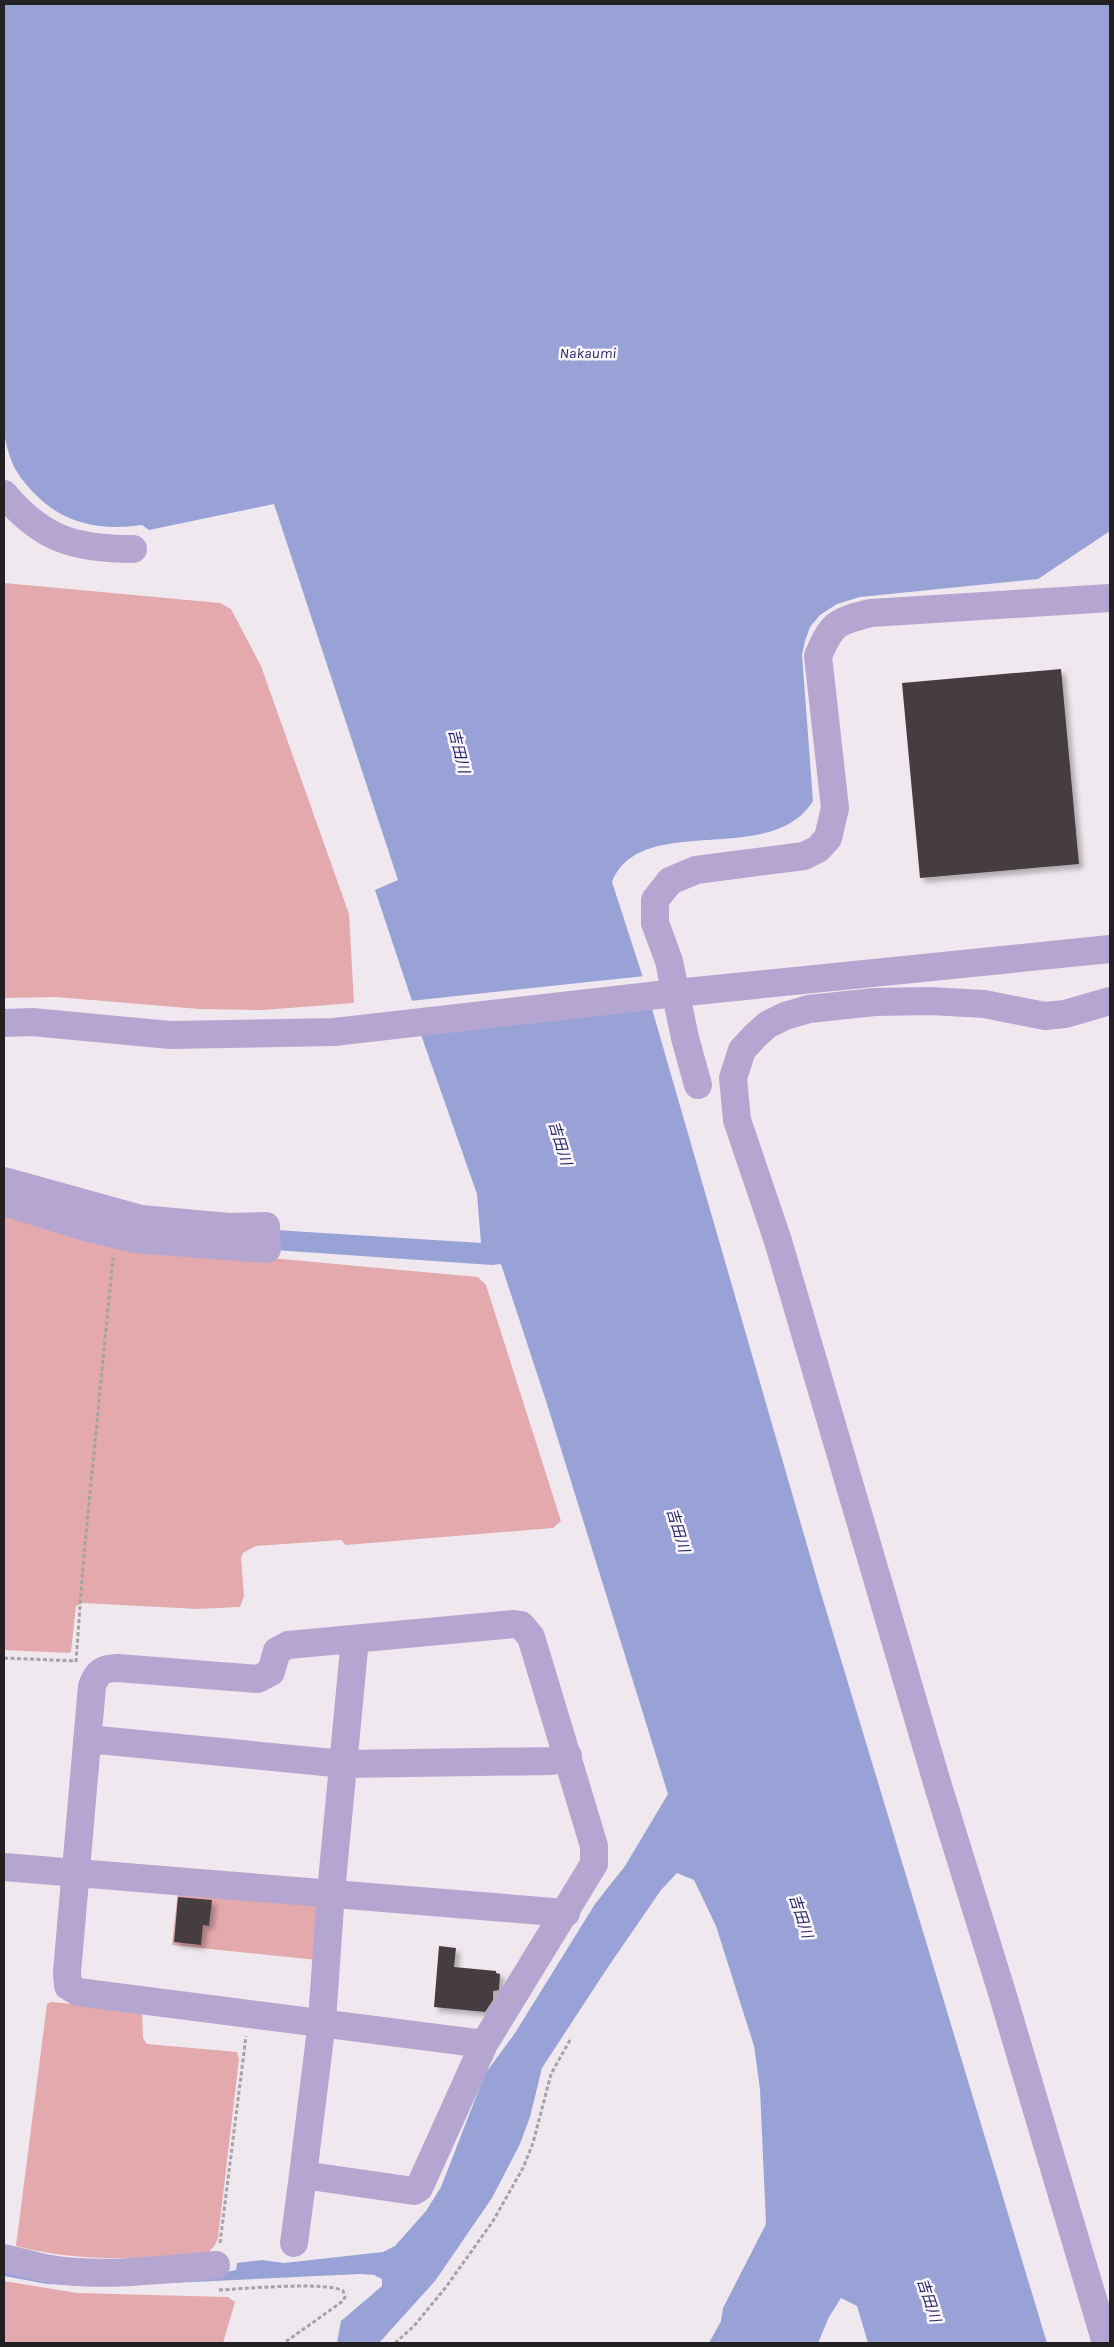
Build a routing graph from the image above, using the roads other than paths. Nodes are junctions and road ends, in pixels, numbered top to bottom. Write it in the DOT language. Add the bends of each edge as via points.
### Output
graph roads {
  1 [pos="4,494"];
  2 [pos="133,549"];
  3 [pos="1110,598"];
  4 [pos="1110,950"];
  5 [pos="666,994"];
  6 [pos="1110,1001"];
  7 [pos="4,1023"];
  8 [pos="698,1085"];
  9 [pos="4,1181"];
  10 [pos="4,1202"];
  11 [pos="266,1235"];
  12 [pos="228,1236"];
  13 [pos="355,1639"];
  14 [pos="88,1739"];
  15 [pos="568,1756"];
  16 [pos="344,1764"];
  17 [pos="4,1867"];
  18 [pos="75,1872"];
  19 [pos="331,1892"];
  20 [pos="566,1913"];
  21 [pos="322,2021"];
  22 [pos="484,2044"];
  23 [pos="303,2175"];
  24 [pos="294,2243"];
  25 [pos="4,2258"];
  26 [pos="213,2278"];
  27 [pos="1106,2343"];
  1 -- 2 [label="street" via="26,519 46,532 72,543 102,549"];
  3 -- 5 [label="street" via="871,613 842,620 826,637 818,656 835,808 828,838 818,849 804,856 696,870 670,881 655,900 653,914 669,961"];
  4 -- 5 [label="street"];
  5 -- 7 [label="street" via="334,1032 170,1034 32,1022"];
  5 -- 8 [label="street" via="685,1038"];
  6 -- 27 [label="street" via="1065,1014 1045,1016 984,1004 930,1001 875,1002 809,1009 785,1016 755,1036 742,1050 732,1078 738,1120 778,1241"];
  9 -- 12 [label="street" via="134,1217"];
  10 -- 12 [label="street" via="116,1235 152,1241"];
  11 -- 12 [label="street" via="267,1249"];
  13 -- 14 [label="street" via="282,1647 277,1651 271,1672 258,1679 109,1668 100,1671 92,1686"];
  13 -- 15 [label="street" via="521,1625 531,1637"];
  13 -- 16 [label="street"];
  14 -- 16 [label="street"];
  14 -- 18 [label="street"];
  15 -- 16 [label="street" via="552,1761"];
  15 -- 20 [label="street" via="595,1853 594,1864"];
  16 -- 19 [label="street"];
  17 -- 18 [label="street"];
  18 -- 19 [label="street"];
  18 -- 21 [label="street" via="67,1972 70,1988 78,1992"];
  19 -- 20 [label="street"];
  19 -- 21 [label="street"];
  20 -- 22 [label="street"];
  21 -- 22 [label="street"];
  21 -- 23 [label="street"];
  22 -- 23 [label="street" via="419,2188 414,2191"];
  23 -- 24 [label="street"];
  25 -- 26 [label="street" via="44,2268 84,2272"];
}
